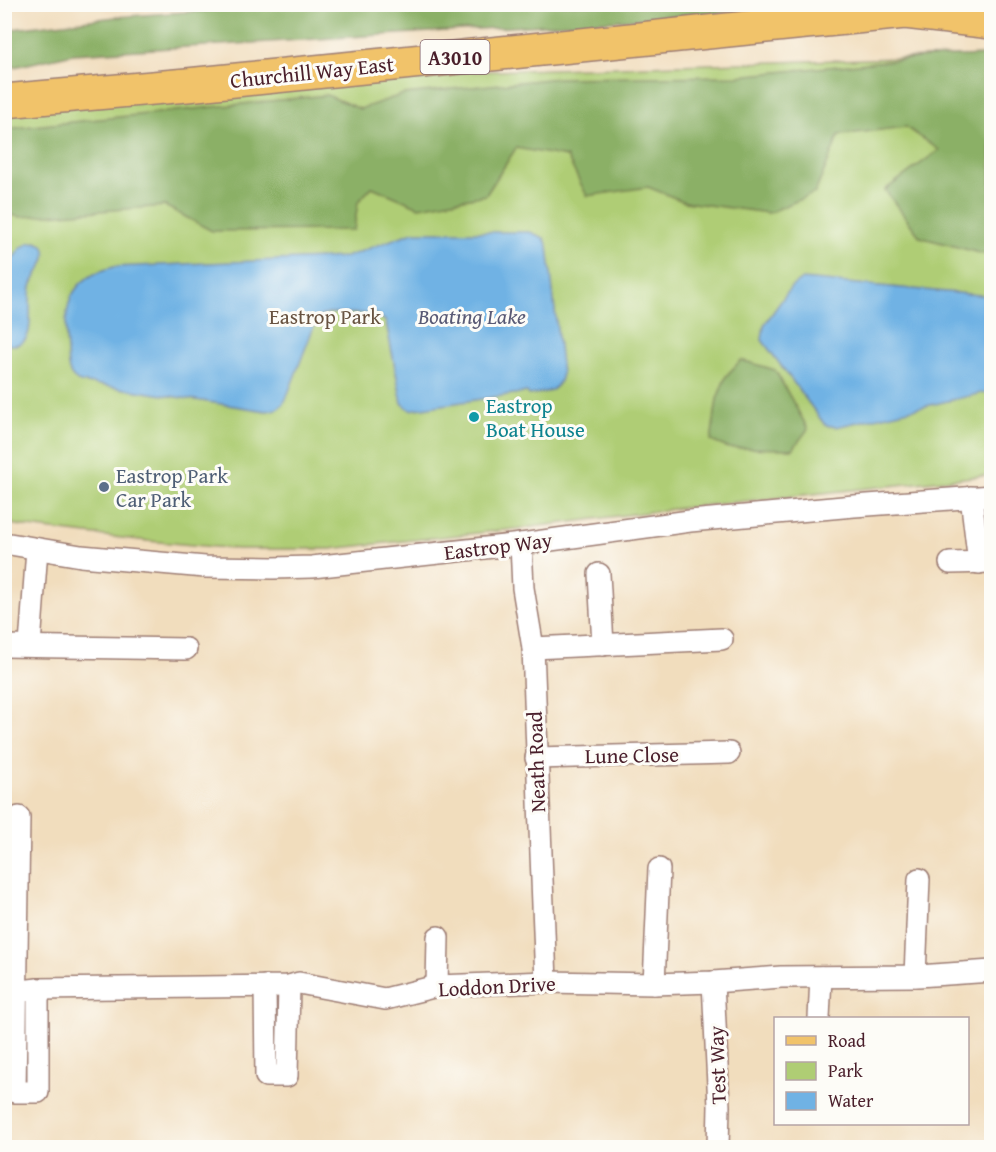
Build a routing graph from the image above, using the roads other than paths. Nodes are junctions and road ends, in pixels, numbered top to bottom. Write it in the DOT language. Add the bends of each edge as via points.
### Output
graph roads {
  1 [pos="992,6"];
  2 [pos="905,12"];
  3 [pos="992,22"];
  4 [pos="4,101"];
  5 [pos="981,497"];
  6 [pos="4,543"];
  7 [pos="521,544"];
  8 [pos="37,549"];
  9 [pos="985,562"];
  10 [pos="950,564"];
  11 [pos="599,574"];
  12 [pos="722,639"];
  13 [pos="30,645"];
  14 [pos="603,645"];
  15 [pos="4,646"];
  16 [pos="533,648"];
  17 [pos="186,650"];
  18 [pos="729,753"];
  19 [pos="536,758"];
  20 [pos="19,817"];
  21 [pos="659,869"];
  22 [pos="920,879"];
  23 [pos="438,937"];
  24 [pos="992,971"];
  25 [pos="915,976"];
  26 [pos="821,977"];
  27 [pos="546,982"];
  28 [pos="713,982"];
  29 [pos="654,984"];
  30 [pos="266,986"];
  31 [pos="289,986"];
  32 [pos="437,986"];
  33 [pos="38,989"];
  34 [pos="10,992"];
  35 [pos="819,1017"];
  36 [pos="718,1148"];
  1 -- 2 [label="main road"];
  2 -- 3 [label="main road"];
  2 -- 4 [label="main road, Churchill Way East / A3010"];
  5 -- 7 [label="street, Eastrop Way" via="690,521"];
  5 -- 9 [label="street"];
  6 -- 8 [label="street, Eastrop Way"];
  7 -- 8 [label="street, Eastrop Way" via="273,568 205,567"];
  7 -- 16 [label="street, Neath Road" via="523,588"];
  8 -- 13 [label="street"];
  9 -- 10 [label="street"];
  11 -- 14 [label="street"];
  12 -- 14 [label="street"];
  13 -- 15 [label="street"];
  13 -- 17 [label="street"];
  14 -- 16 [label="street"];
  16 -- 19 [label="street, Neath Road"];
  18 -- 19 [label="street, Lune Close"];
  19 -- 27 [label="street, Neath Road"];
  20 -- 34 [label="street"];
  21 -- 29 [label="street"];
  22 -- 25 [label="street"];
  23 -- 32 [label="street"];
  24 -- 25 [label="street, Loddon Drive"];
  25 -- 26 [label="street, Loddon Drive"];
  26 -- 28 [label="street, Loddon Drive"];
  26 -- 35 [label="street"];
  27 -- 29 [label="street, Loddon Drive"];
  27 -- 32 [label="street, Loddon Drive"];
  28 -- 29 [label="street, Loddon Drive"];
  28 -- 36 [label="street, Test Way"];
  30 -- 31 [label="street, Loddon Drive"];
  30 -- 31 [label="street" via="266,1076 286,1076"];
  30 -- 33 [label="street, Loddon Drive"];
  31 -- 32 [label="street, Loddon Drive" via="299,983 385,999"];
  33 -- 34 [label="street, Loddon Drive"];
  33 -- 34 [label="street" via="38,1092 15,1092"];
}
